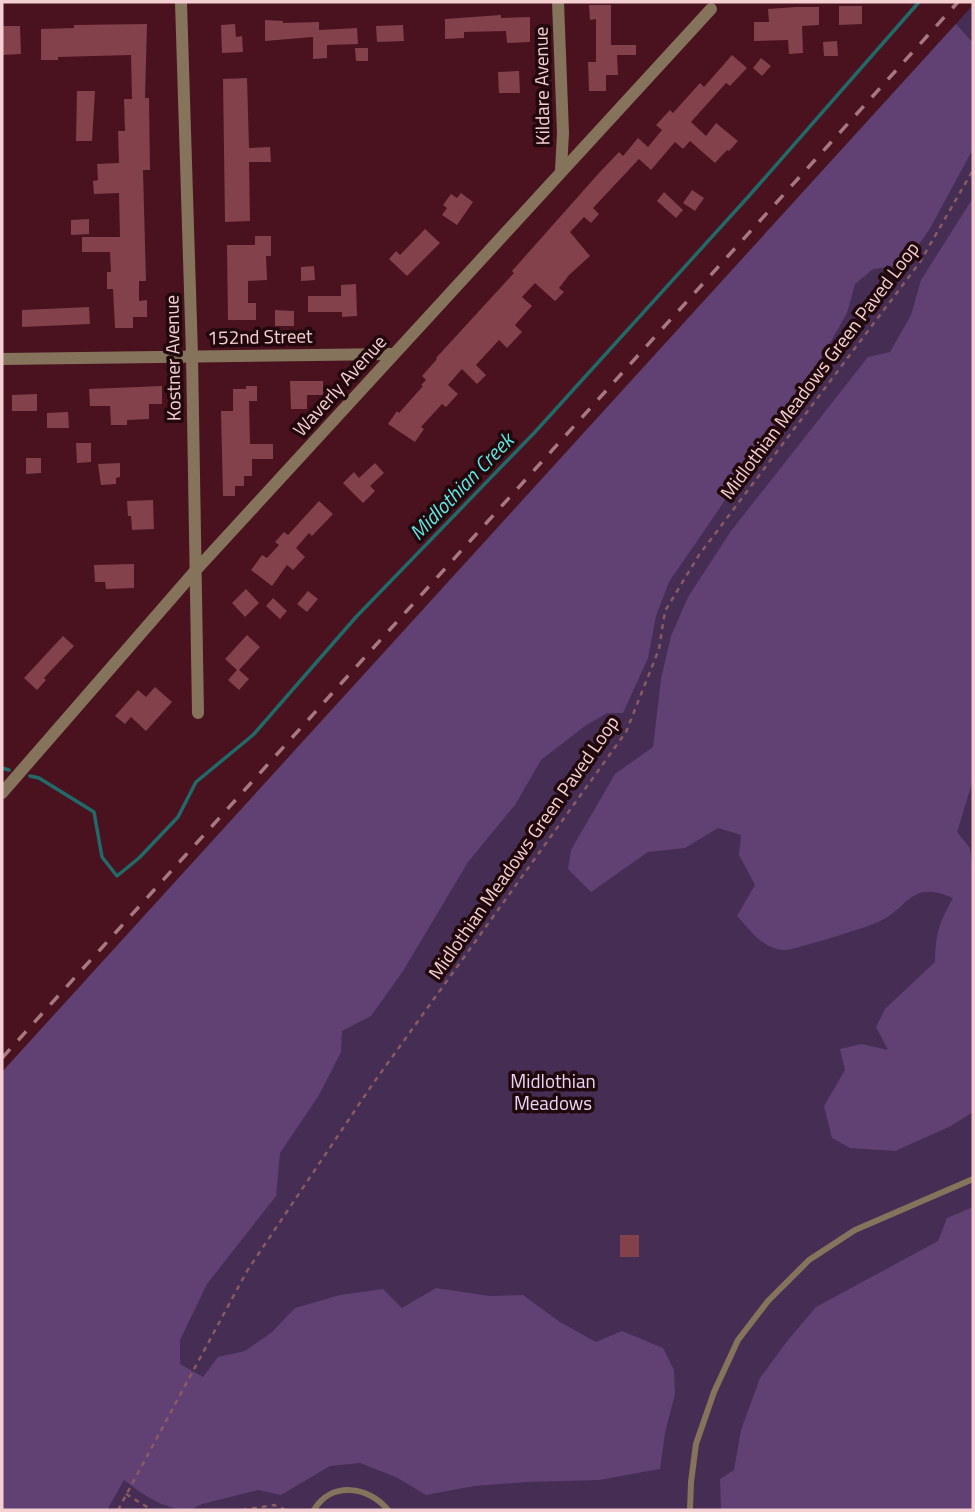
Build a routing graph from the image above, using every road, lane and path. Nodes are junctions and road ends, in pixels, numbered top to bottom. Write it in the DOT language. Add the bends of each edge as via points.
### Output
graph roads {
  1 [pos="181,2"];
  2 [pos="558,2"];
  3 [pos="711,9"];
  4 [pos="561,170"];
  5 [pos="973,170"];
  6 [pos="393,354"];
  7 [pos="191,355"];
  8 [pos="2,359"];
  9 [pos="196,570"];
  10 [pos="198,713"];
  11 [pos="2,793"];
  12 [pos="973,1179"];
  13 [pos="126,1494"];
  14 [pos="118,1510"];
  15 [pos="152,1510"];
  16 [pos="242,1510"];
  17 [pos="286,1510"];
  18 [pos="314,1510"];
  19 [pos="388,1510"];
  20 [pos="690,1510"];
  1 -- 7 [label="street, Kostner Avenue"];
  2 -- 4 [label="street, Kildare Avenue"];
  3 -- 4 [label="street, Waverly Avenue"];
  4 -- 6 [label="street, Waverly Avenue"];
  5 -- 13 [label="path, Midlothian Meadows Green Paved Loop" via="920,262 699,555 665,611 659,649 626,732 372,1085 247,1272"];
  6 -- 7 [label="street, 152nd Street"];
  6 -- 9 [label="street, Waverly Avenue"];
  7 -- 8 [label="street, 152nd Street"];
  7 -- 9 [label="street, Kostner Avenue"];
  9 -- 10 [label="street, Kostner Avenue"];
  9 -- 11 [label="street, Waverly Avenue"];
  12 -- 20 [label="lane" via="855,1230 809,1260 768,1301 738,1340 714,1392 696,1444"];
  13 -- 14 [label="path, Midlothian Meadows Green Paved Loop"];
  13 -- 15 [label="path"];
  16 -- 17 [label="path" via="274,1505"];
  18 -- 19 [label="lane" via="333,1493 348,1489 363,1491"];
}
